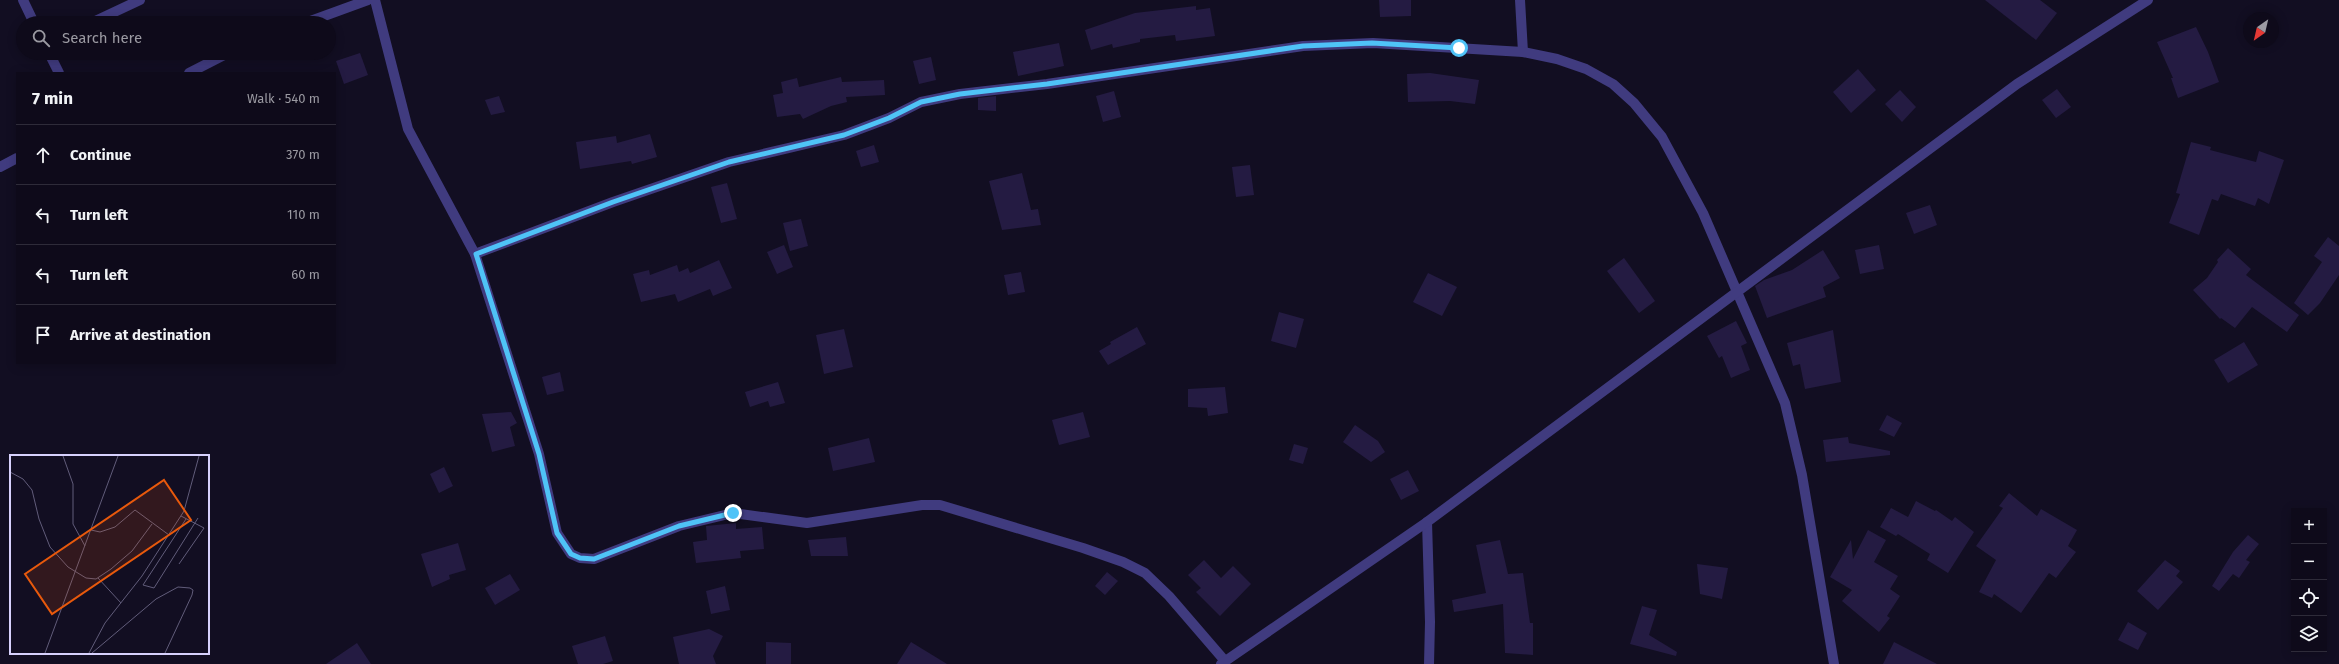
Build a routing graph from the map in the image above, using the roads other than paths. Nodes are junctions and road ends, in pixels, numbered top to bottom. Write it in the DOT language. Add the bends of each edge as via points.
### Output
graph roads {
  1 [pos="23,0"];
  2 [pos="140,0"];
  3 [pos="368,0"];
  4 [pos="375,0"];
  5 [pos="1520,0"];
  6 [pos="2148,0"];
  7 [pos="31,16"];
  8 [pos="105,16"];
  9 [pos="324,16"];
  10 [pos="1523,52"];
  11 [pos="52,60"];
  12 [pos="214,60"];
  13 [pos="58,72"];
  14 [pos="191,72"];
  15 [pos="16,159"];
  16 [pos="0,167"];
  17 [pos="476,254"];
  18 [pos="1738,292"];
  19 [pos="1427,522"];
  20 [pos="1223,662"];
  21 [pos="1428,664"];
  22 [pos="1834,664"];
  1 -- 7 [label="street"];
  2 -- 8 [label="street"];
  3 -- 9 [label="street"];
  4 -- 17 [label="street" via="408,129"];
  5 -- 10 [label="street"];
  6 -- 18 [label="street" via="2017,84"];
  10 -- 17 [label="street" via="1372,43 1303,46 1047,84 960,94 921,102 889,118 844,135 729,162 613,202"];
  10 -- 18 [label="street" via="1557,59 1586,69 1613,84 1634,103 1665,144 1703,213"];
  11 -- 13 [label="street"];
  12 -- 14 [label="street"];
  15 -- 16 [label="street"];
  17 -- 20 [label="street" via="539,454 557,533 571,554 594,559 679,526 733,513 807,523 922,505 940,505 1083,548 1145,573 1169,596"];
  18 -- 19 [label="street"];
  18 -- 22 [label="street" via="1785,403 1802,476"];
  19 -- 20 [label="street"];
  19 -- 21 [label="street" via="1430,622"];
}
